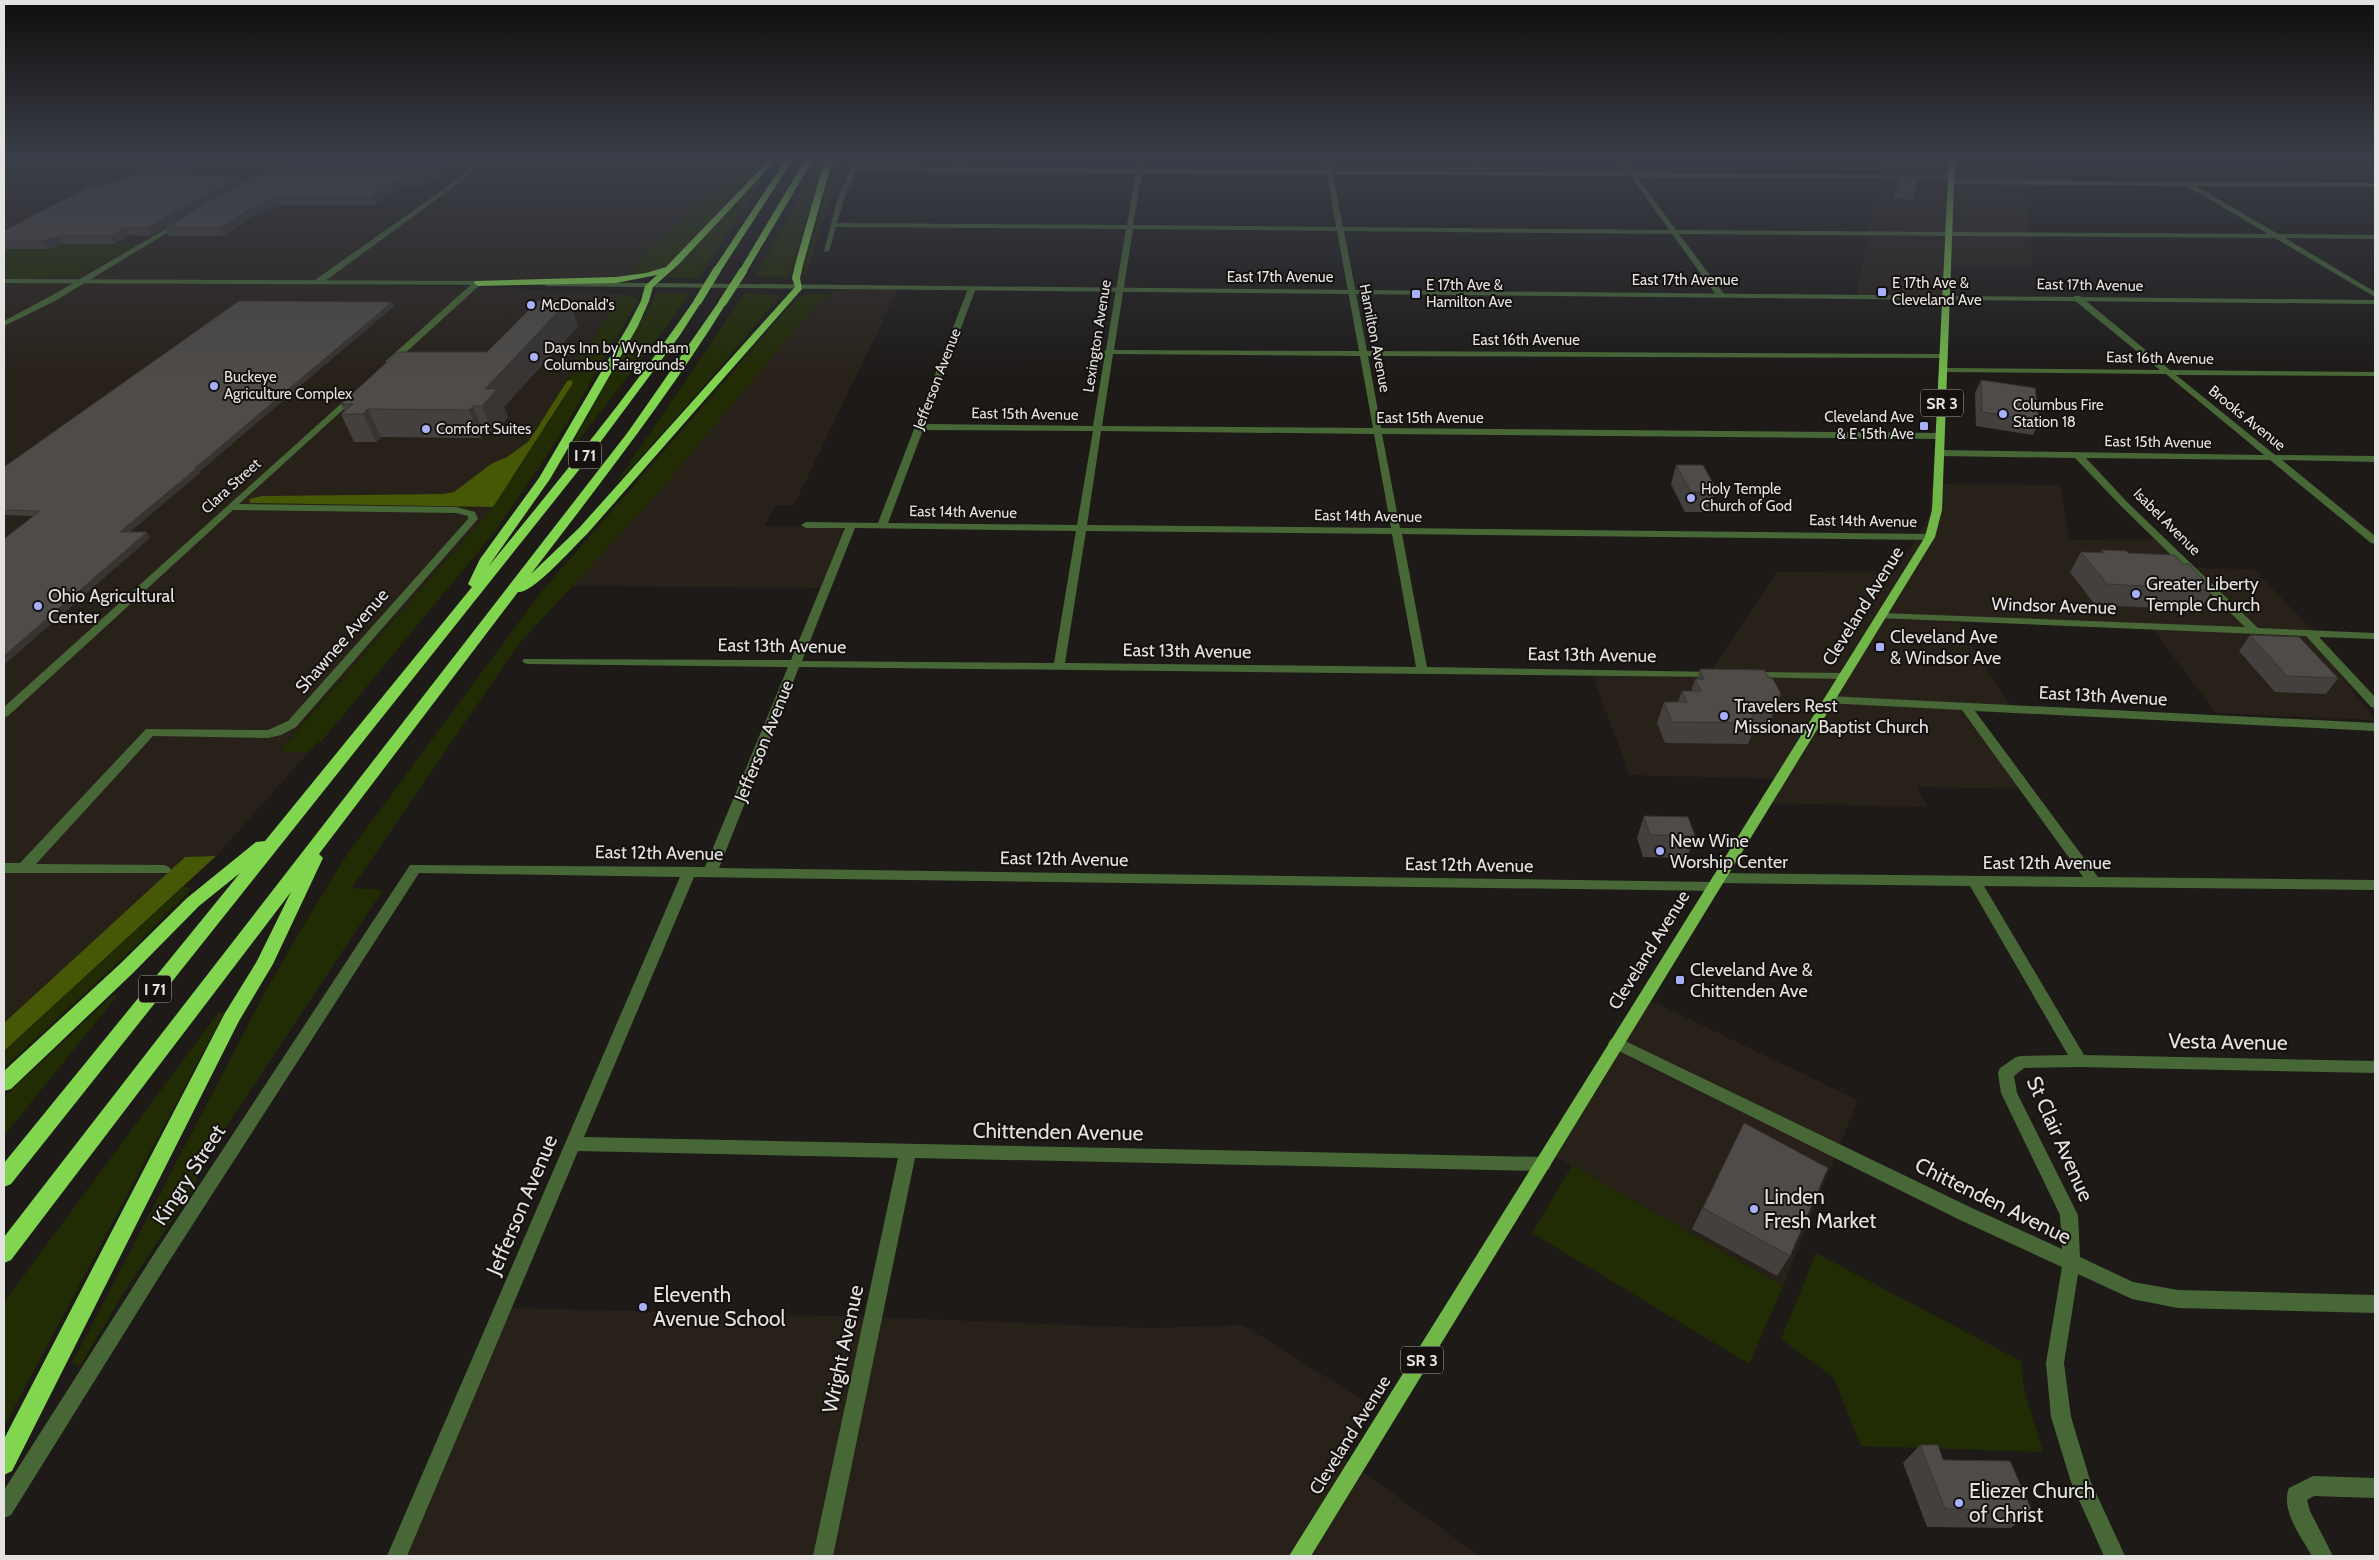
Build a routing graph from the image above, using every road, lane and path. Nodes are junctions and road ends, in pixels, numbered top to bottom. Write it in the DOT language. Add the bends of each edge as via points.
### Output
graph roads {
  1 [pos="167,231"];
  2 [pos="389,231"];
  3 [pos="705,231"];
  4 [pos="743,231"];
  5 [pos="767,231"];
  6 [pos="809,231"];
  7 [pos="833,231"];
  8 [pos="1129,231"];
  9 [pos="1340,231"];
  10 [pos="1540,231"];
  11 [pos="2268,231"];
  12 [pos="1673,232"];
  13 [pos="1949,233"];
  14 [pos="2277,236"];
  15 [pos="2375,237"];
  16 [pos="826,251"];
  17 [pos="676,262"];
  18 [pos="4,281"];
  19 [pos="82,281"];
  20 [pos="318,282"];
  21 [pos="478,282"];
  22 [pos="649,286"];
  23 [pos="799,287"];
  24 [pos="972,288"];
  25 [pos="1118,289"];
  26 [pos="1350,291"];
  27 [pos="1720,294"];
  28 [pos="2375,295"];
  29 [pos="1947,296"];
  30 [pos="2077,298"];
  31 [pos="2375,302"];
  32 [pos="4,324"];
  33 [pos="1108,352"];
  34 [pos="1362,353"];
  35 [pos="1944,356"];
  36 [pos="1944,370"];
  37 [pos="2168,372"];
  38 [pos="378,373"];
  39 [pos="2375,374"];
  40 [pos="365,385"];
  41 [pos="919,427"];
  42 [pos="1097,428"];
  43 [pos="1378,431"];
  44 [pos="1941,436"];
  45 [pos="1940,453"];
  46 [pos="2078,455"];
  47 [pos="2273,458"];
  48 [pos="2375,459"];
  49 [pos="231,507"];
  50 [pos="806,525"];
  51 [pos="851,526"];
  52 [pos="882,526"];
  53 [pos="1081,528"];
  54 [pos="1396,531"];
  55 [pos="1930,537"];
  56 [pos="2375,541"];
  57 [pos="465,604"];
  58 [pos="502,604"];
  59 [pos="1882,616"];
  60 [pos="2255,631"];
  61 [pos="2310,634"];
  62 [pos="2375,636"];
  63 [pos="528,660"];
  64 [pos="795,664"];
  65 [pos="1059,667"];
  66 [pos="1422,671"];
  67 [pos="1845,676"];
  68 [pos="1828,700"];
  69 [pos="2375,704"];
  70 [pos="1965,706"];
  71 [pos="4,713"];
  72 [pos="2375,727"];
  73 [pos="286,826"];
  74 [pos="329,829"];
  75 [pos="4,868"];
  76 [pos="415,868"];
  77 [pos="23,869"];
  78 [pos="164,870"];
  79 [pos="689,872"];
  80 [pos="710,872"];
  81 [pos="1975,882"];
  82 [pos="2094,882"];
  83 [pos="1716,883"];
  84 [pos="2375,885"];
  85 [pos="1616,1043"];
  86 [pos="2080,1061"];
  87 [pos="2375,1067"];
  88 [pos="4,1083"];
  89 [pos="573,1144"];
  90 [pos="908,1151"];
  91 [pos="1543,1164"];
  92 [pos="4,1178"];
  93 [pos="4,1253"];
  94 [pos="2071,1264"];
  95 [pos="2375,1304"];
  96 [pos="4,1463"];
  97 [pos="2375,1488"];
  98 [pos="4,1508"];
  99 [pos="397,1556"];
  100 [pos="823,1556"];
  101 [pos="1299,1556"];
  102 [pos="2115,1556"];
  103 [pos="2323,1556"];
  1 -- 19 [label="street"];
  2 -- 20 [label="street"];
  3 -- 17 [label="highway"];
  4 -- 57 [label="highway, I 71, bridge" via="677,333 586,454"];
  5 -- 58 [label="highway, I 71, bridge" via="704,332 632,434"];
  6 -- 23 [label="highway" via="796,278"];
  7 -- 16 [label="street"];
  8 -- 25 [label="street, Lexington Avenue"];
  9 -- 26 [label="street, Hamilton Avenue"];
  10 -- 12 [label="street"];
  11 -- 14 [label="street"];
  12 -- 13 [label="street"];
  12 -- 27 [label="street"];
  13 -- 14 [label="street"];
  13 -- 29 [label="main road, Cleveland Avenue / SR 3"];
  14 -- 15 [label="street"];
  14 -- 28 [label="street"];
  17 -- 21 [label="highway" via="648,275 616,280"];
  17 -- 22 [label="highway"];
  18 -- 19 [label="street, East 17th Avenue"];
  19 -- 20 [label="street, East 17th Avenue"];
  19 -- 32 [label="street"];
  20 -- 21 [label="street, East 17th Avenue"];
  21 -- 22 [label="street, East 17th Avenue"];
  21 -- 38 [label="street"];
  22 -- 23 [label="street, East 17th Avenue"];
  22 -- 57 [label="highway" via="633,326 571,435 544,479 486,559"];
  23 -- 24 [label="street, East 17th Avenue"];
  23 -- 58 [label="highway" via="584,531"];
  24 -- 25 [label="street, East 17th Avenue"];
  24 -- 41 [label="street, Jefferson Avenue"];
  25 -- 26 [label="street, East 17th Avenue"];
  25 -- 33 [label="street, Lexington Avenue"];
  26 -- 27 [label="street, East 17th Avenue"];
  26 -- 34 [label="street, Hamilton Avenue"];
  27 -- 29 [label="street, East 17th Avenue"];
  29 -- 30 [label="street, East 17th Avenue"];
  29 -- 35 [label="main road, Cleveland Avenue / SR 3"];
  30 -- 31 [label="street, East 17th Avenue"];
  30 -- 37 [label="street, Brooks Avenue"];
  33 -- 34 [label="street, East 16th Avenue"];
  33 -- 42 [label="street, Lexington Avenue"];
  34 -- 35 [label="street, East 16th Avenue"];
  34 -- 43 [label="street, Hamilton Avenue"];
  35 -- 36 [label="main road, Cleveland Avenue / SR 3"];
  36 -- 37 [label="street, East 16th Avenue"];
  36 -- 44 [label="main road, Cleveland Avenue / SR 3"];
  37 -- 39 [label="street, East 16th Avenue"];
  37 -- 47 [label="street, Brooks Avenue"];
  40 -- 49 [label="street, Clara Street"];
  41 -- 42 [label="street, East 15th Avenue"];
  41 -- 52 [label="street, Jefferson Avenue"];
  42 -- 43 [label="street, East 15th Avenue"];
  42 -- 53 [label="street, Lexington Avenue"];
  43 -- 44 [label="street, East 15th Avenue"];
  43 -- 54 [label="street, Hamilton Avenue"];
  44 -- 45 [label="main road, Cleveland Avenue / SR 3"];
  45 -- 46 [label="street, East 15th Avenue"];
  45 -- 55 [label="main road, Cleveland Avenue / SR 3" via="1937,510"];
  46 -- 47 [label="street, East 15th Avenue"];
  46 -- 60 [label="street, Isabel Avenue"];
  47 -- 48 [label="street, East 15th Avenue"];
  47 -- 56 [label="street, Brooks Avenue"];
  49 -- 71 [label="street, Clara Street"];
  49 -- 77 [label="street, Shawnee Avenue" via="456,510 472,514 472,519 286,729 268,734 150,732"];
  50 -- 51 [label="street, East 14th Avenue"];
  51 -- 52 [label="street, East 14th Avenue"];
  51 -- 64 [label="street, Jefferson Avenue"];
  52 -- 53 [label="street, East 14th Avenue"];
  53 -- 54 [label="street, East 14th Avenue"];
  53 -- 65 [label="street, Lexington Avenue"];
  54 -- 55 [label="street, East 14th Avenue"];
  54 -- 66 [label="street, Hamilton Avenue"];
  55 -- 59 [label="main road, Cleveland Avenue / SR 3"];
  57 -- 73 [label="highway, I 71"];
  58 -- 74 [label="highway, I 71"];
  59 -- 60 [label="street, Windsor Avenue"];
  59 -- 67 [label="main road, Cleveland Avenue / SR 3"];
  60 -- 61 [label="street, Windsor Avenue"];
  61 -- 62 [label="street, Windsor Avenue"];
  61 -- 69 [label="street"];
  63 -- 64 [label="street, East 13th Avenue"];
  64 -- 65 [label="street, East 13th Avenue"];
  64 -- 80 [label="street, Jefferson Avenue"];
  65 -- 66 [label="street, East 13th Avenue"];
  66 -- 67 [label="street, East 13th Avenue"];
  67 -- 68 [label="main road, Cleveland Avenue / SR 3"];
  68 -- 70 [label="street, East 13th Avenue"];
  68 -- 83 [label="main road, Cleveland Avenue / SR 3"];
  70 -- 72 [label="street, East 13th Avenue"];
  70 -- 82 [label="street"];
  73 -- 88 [label="highway" via="193,902"];
  73 -- 92 [label="highway, I 71"];
  74 -- 93 [label="highway, I 71"];
  74 -- 96 [label="highway" via="264,964 231,1018"];
  75 -- 77 [label="street"];
  76 -- 79 [label="street, East 12th Avenue"];
  76 -- 98 [label="street, Kingry Street"];
  77 -- 78 [label="street"];
  79 -- 80 [label="street, East 12th Avenue"];
  79 -- 89 [label="street, Jefferson Avenue"];
  80 -- 83 [label="street, East 12th Avenue"];
  81 -- 82 [label="street, East 12th Avenue"];
  81 -- 83 [label="street, East 12th Avenue"];
  81 -- 86 [label="street"];
  82 -- 84 [label="street, East 12th Avenue"];
  83 -- 85 [label="main road, Cleveland Avenue / SR 3"];
  85 -- 91 [label="main road, Cleveland Avenue / SR 3"];
  85 -- 94 [label="street, Chittenden Avenue"];
  86 -- 87 [label="street, Vesta Avenue"];
  86 -- 94 [label="street, St Clair Avenue" via="2022,1062 2006,1073 2009,1093 2069,1215"];
  89 -- 90 [label="street, Chittenden Avenue"];
  89 -- 99 [label="street, Jefferson Avenue"];
  90 -- 91 [label="street, Chittenden Avenue"];
  90 -- 100 [label="street, Wright Avenue"];
  91 -- 101 [label="main road, Cleveland Avenue / SR 3"];
  94 -- 95 [label="street, Chittenden Avenue" via="2132,1290 2178,1299"];
  94 -- 102 [label="street, St Clair Avenue" via="2055,1362 2060,1417 2082,1482"];
  97 -- 103 [label="street" via="2313,1486 2296,1495 2300,1514"];
}
